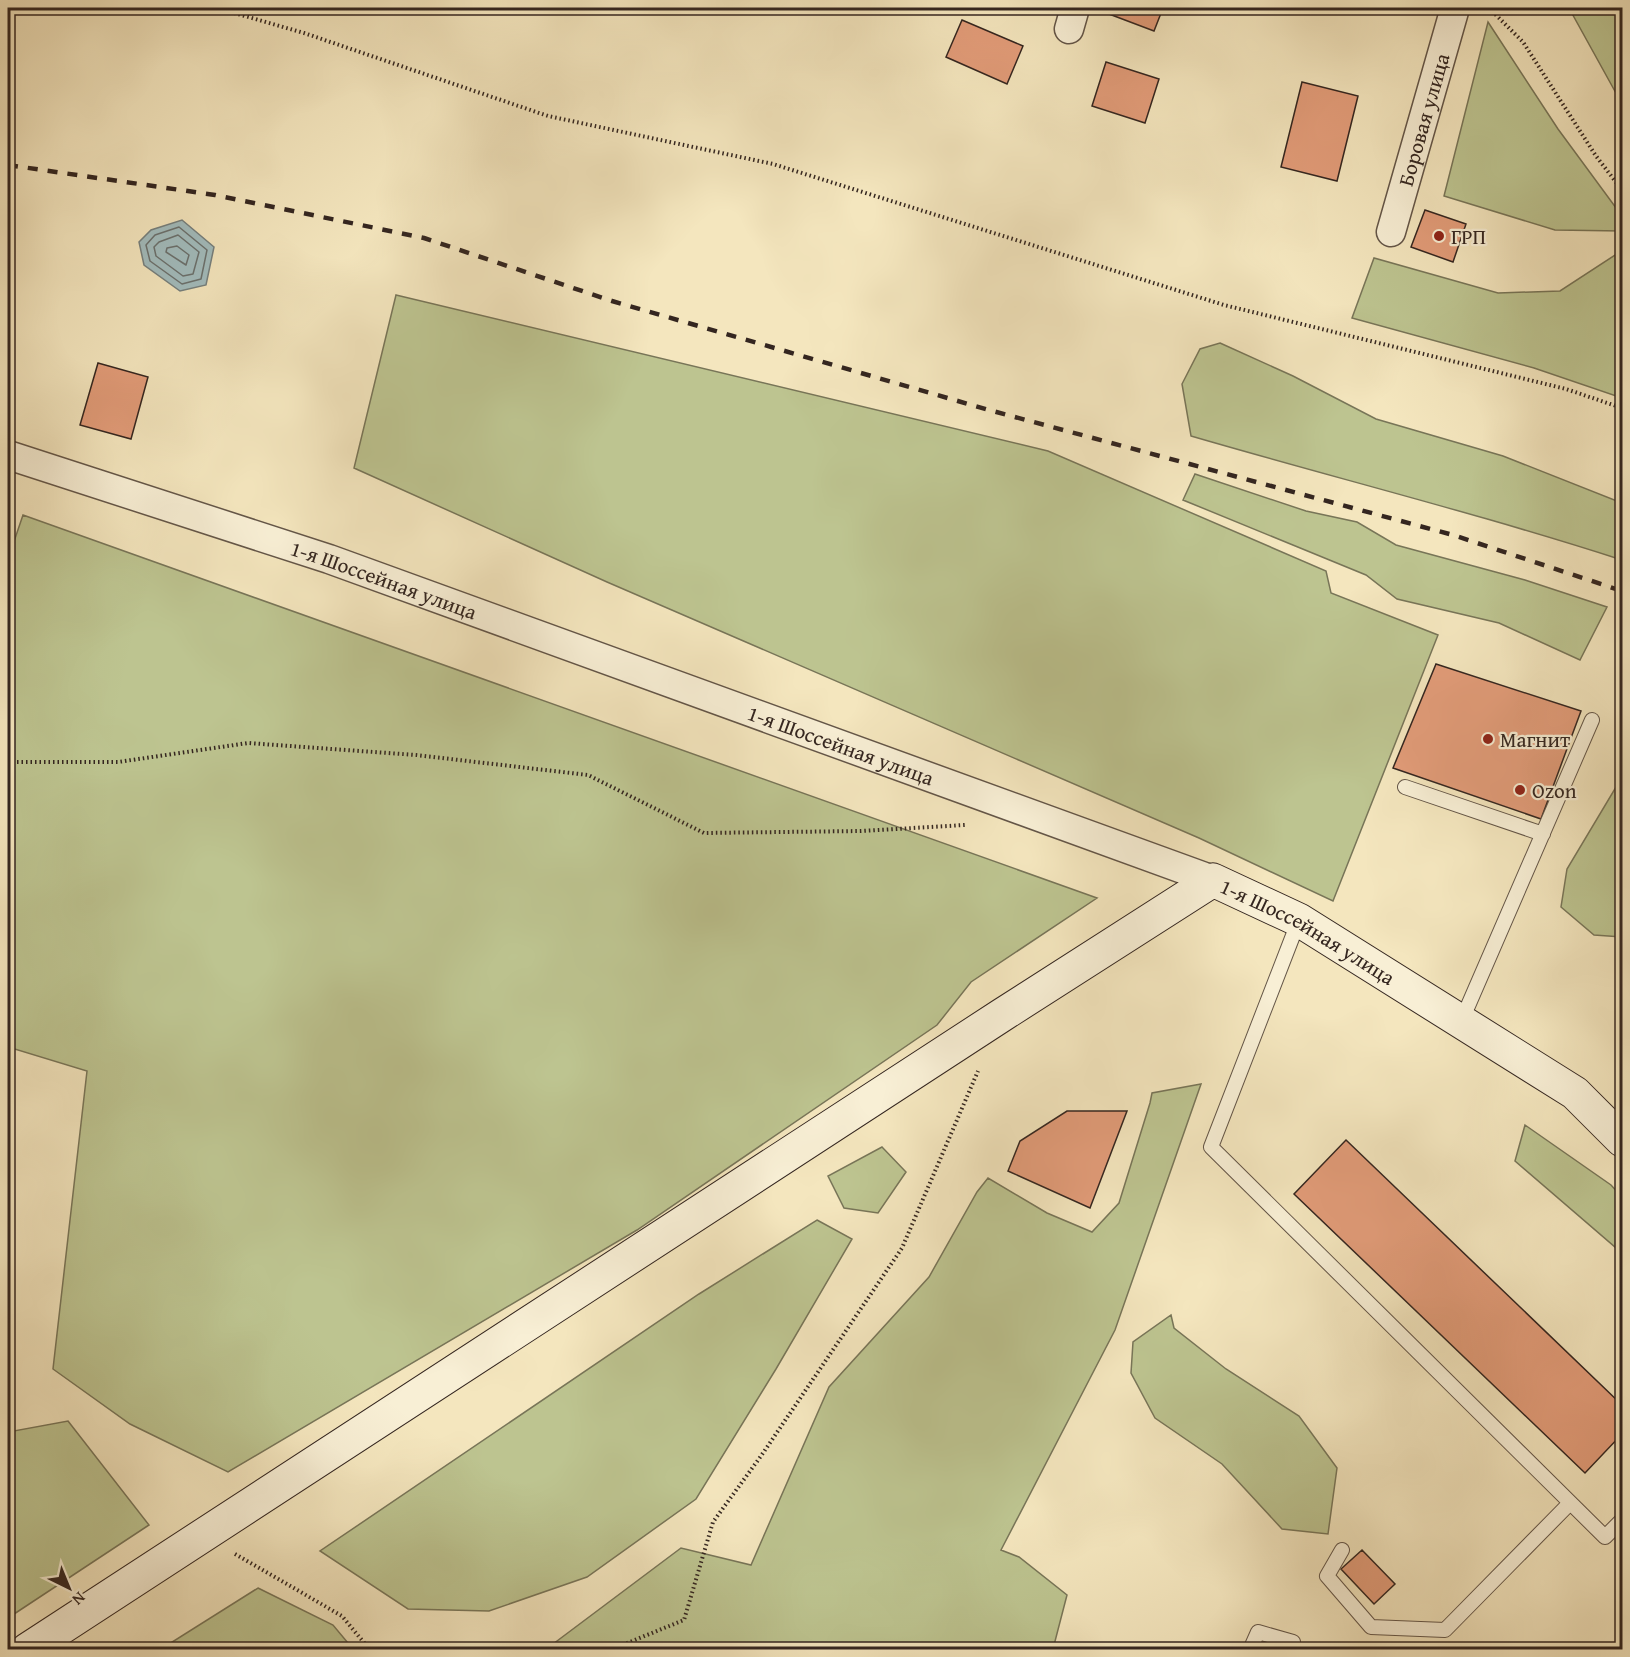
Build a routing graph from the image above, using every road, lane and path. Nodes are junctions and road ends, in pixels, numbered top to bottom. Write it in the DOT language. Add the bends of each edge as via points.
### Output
graph roads {
  1 [pos="217,8"];
  2 [pos="1455,8"];
  3 [pos="1489,8"];
  4 [pos="1623,190"];
  5 [pos="1391,232"];
  6 [pos="1623,408"];
  7 [pos="8,455"];
  8 [pos="1592,720"];
  9 [pos="8,762"];
  10 [pos="1405,787"];
  11 [pos="967,825"];
  12 [pos="1543,834"];
  13 [pos="1213,880"];
  14 [pos="1299,920"];
  15 [pos="1461,1022"];
  16 [pos="979,1068"];
  17 [pos="1623,1140"];
  18 [pos="1570,1503"];
  19 [pos="1623,1520"];
  20 [pos="202,1536"];
  21 [pos="1342,1550"];
  22 [pos="1293,1642"];
  23 [pos="27,1650"];
  24 [pos="370,1650"];
  25 [pos="610,1650"];
  26 [pos="1250,1650"];
  1 -- 6 [label="path" via="304,33 548,116 773,164 1224,305 1566,389"];
  2 -- 5 [label="street, Боровая улица"];
  3 -- 4 [label="path" via="1524,42 1596,156"];
  7 -- 13 [label="street, 1-я Шоссейная улица" via="329,559"];
  8 -- 12 [label="lane"];
  9 -- 11 [label="path" via="118,762 248,743 416,754 588,775 704,833"];
  10 -- 12 [label="lane"];
  12 -- 15 [label="lane"];
  13 -- 14 [label="street, 1-я Шоссейная улица"];
  13 -- 20 [label="street"];
  14 -- 15 [label="street, 1-я Шоссейная улица"];
  14 -- 18 [label="lane" via="1211,1147"];
  15 -- 17 [label="street, 1-я Шоссейная улица" via="1575,1093"];
  16 -- 25 [label="path" via="902,1248 712,1522 684,1620"];
  18 -- 19 [label="lane" via="1605,1538"];
  18 -- 21 [label="lane" via="1445,1630 1371,1627 1326,1576"];
  20 -- 23 [label="street"];
  20 -- 24 [label="path" via="342,1616"];
  22 -- 26 [label="lane" via="1258,1632"];
}
